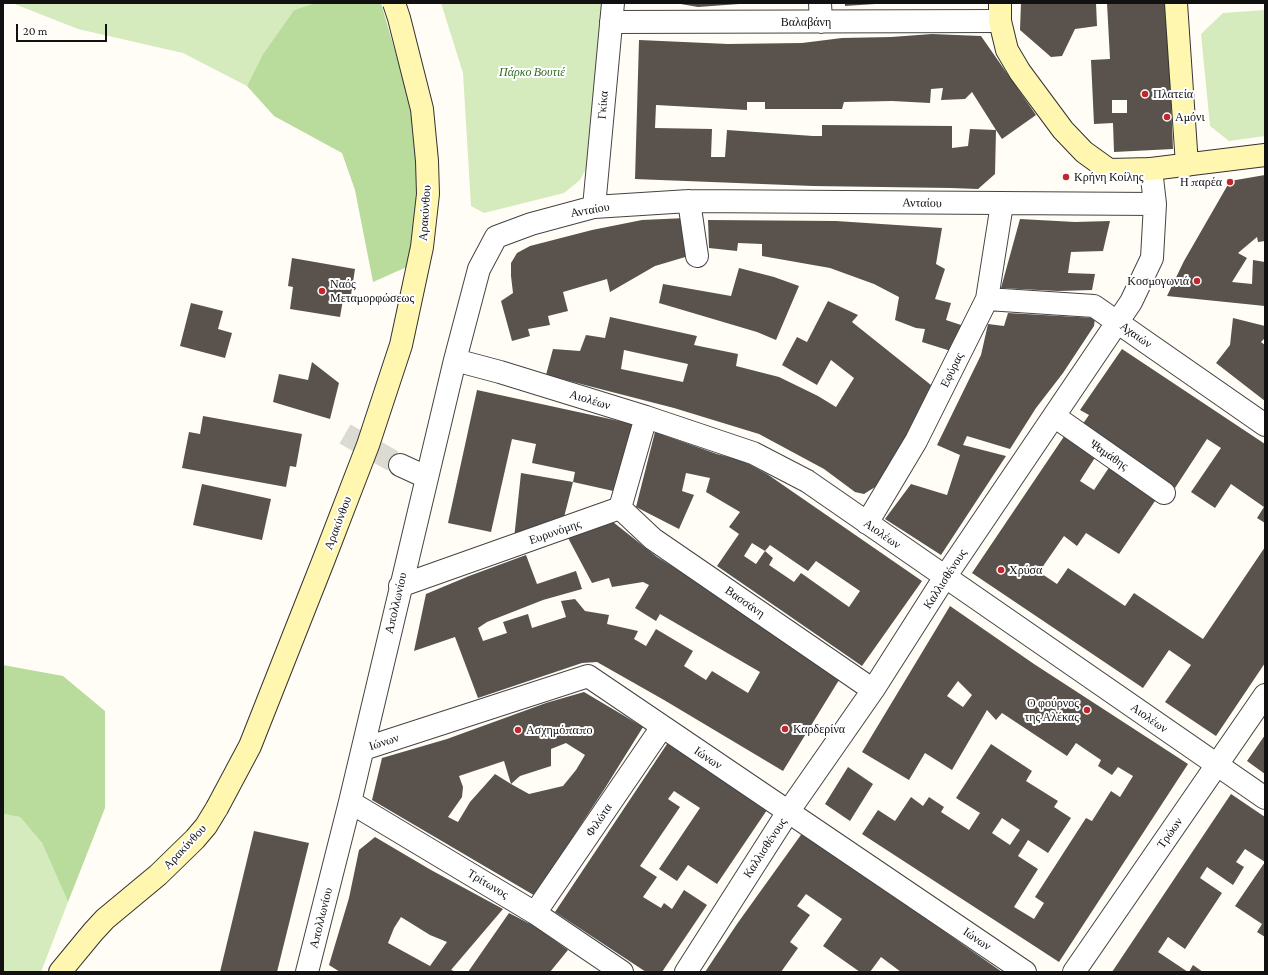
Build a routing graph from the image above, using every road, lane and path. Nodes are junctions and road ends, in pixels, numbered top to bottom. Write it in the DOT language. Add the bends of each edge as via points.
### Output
graph roads {
  1 [pos="394,3"];
  2 [pos="1176,3"];
  3 [pos="1000,12"];
  4 [pos="612,13"];
  5 [pos="821,13"];
  6 [pos="1265,156"];
  7 [pos="1187,165"];
  8 [pos="1151,169"];
  9 [pos="689,201"];
  10 [pos="1002,204"];
  11 [pos="1155,204"];
  12 [pos="594,207"];
  13 [pos="496,237"];
  14 [pos="697,256"];
  15 [pos="987,299"];
  16 [pos="1117,322"];
  17 [pos="455,360"];
  18 [pos="1054,416"];
  19 [pos="646,417"];
  20 [pos="1265,425"];
  21 [pos="400,465"];
  22 [pos="426,477"];
  23 [pos="1164,493"];
  24 [pos="620,508"];
  25 [pos="867,523"];
  26 [pos="945,577"];
  27 [pos="400,586"];
  28 [pos="873,690"];
  29 [pos="1265,695"];
  30 [pos="662,726"];
  31 [pos="363,749"];
  32 [pos="1217,765"];
  33 [pos="1265,798"];
  34 [pos="350,802"];
  35 [pos="788,812"];
  36 [pos="535,913"];
  37 [pos="60,972"];
  38 [pos="307,972"];
  39 [pos="622,972"];
  40 [pos="686,972"];
  41 [pos="1025,972"];
  42 [pos="1074,972"];
  1 -- 37 [label="street, Αρακύνθου, bridge" via="422,109 428,194 422,247 401,345 368,444 250,746 217,808 194,839 158,876 105,919"];
  2 -- 7 [label="street"];
  3 -- 5 [label="street, Βαλαβάνη"];
  3 -- 8 [label="street" via="1007,50 1020,72 1063,130 1084,152 1110,170"];
  4 -- 5 [label="street, Βαλαβάνη"];
  4 -- 12 [label="street, Γκίκα"];
  6 -- 7 [label="street"];
  7 -- 8 [label="street"];
  8 -- 11 [label="street, Καλλισθένους"];
  9 -- 10 [label="street, Ανταίου"];
  9 -- 12 [label="street, Ανταίου"];
  9 -- 14 [label="street"];
  10 -- 11 [label="street, Ανταίου"];
  10 -- 15 [label="street, Εφύρας"];
  11 -- 16 [label="street, Καλλισθένους" via="1152,258 1131,302"];
  12 -- 13 [label="street, Ανταίου" via="531,224"];
  13 -- 17 [label="street, Απολλωνίου" via="478,269"];
  15 -- 16 [label="street, Αχαιών" via="1094,306"];
  15 -- 25 [label="street, Εφύρας" via="916,442"];
  16 -- 18 [label="street, Καλλισθένους"];
  16 -- 20 [label="street, Αχαιών"];
  17 -- 19 [label="street, Αιολέων"];
  17 -- 22 [label="street, Απολλωνίου"];
  18 -- 23 [label="street, Ψαμάθης"];
  18 -- 26 [label="street, Καλλισθένους"];
  19 -- 24 [label="street"];
  19 -- 25 [label="street, Αιολέων" via="753,453 807,481"];
  21 -- 22 [label="street"];
  22 -- 27 [label="street, Απολλωνίου"];
  24 -- 27 [label="street, Ευρυνόμης"];
  24 -- 28 [label="street, Βασσάνη" via="653,539"];
  25 -- 26 [label="street, Αιολέων"];
  26 -- 28 [label="street, Καλλισθένους"];
  26 -- 32 [label="street, Αιολέων"];
  27 -- 31 [label="street, Απολλωνίου"];
  28 -- 35 [label="street, Καλλισθένους"];
  29 -- 32 [label="street, Τρώων"];
  30 -- 31 [label="street, Ιώνων" via="588,676"];
  30 -- 35 [label="street, Ιώνων"];
  30 -- 36 [label="street, Φιλώτα"];
  31 -- 34 [label="street, Απολλωνίου"];
  32 -- 33 [label="street, Αιολέων"];
  32 -- 42 [label="street, Τρώων"];
  34 -- 36 [label="street, Τρίτωνος"];
  34 -- 38 [label="street, Απολλωνίου"];
  35 -- 40 [label="street, Καλλισθένους"];
  35 -- 41 [label="street, Ιώνων"];
  36 -- 39 [label="street, Τρίτωνος"];
}
